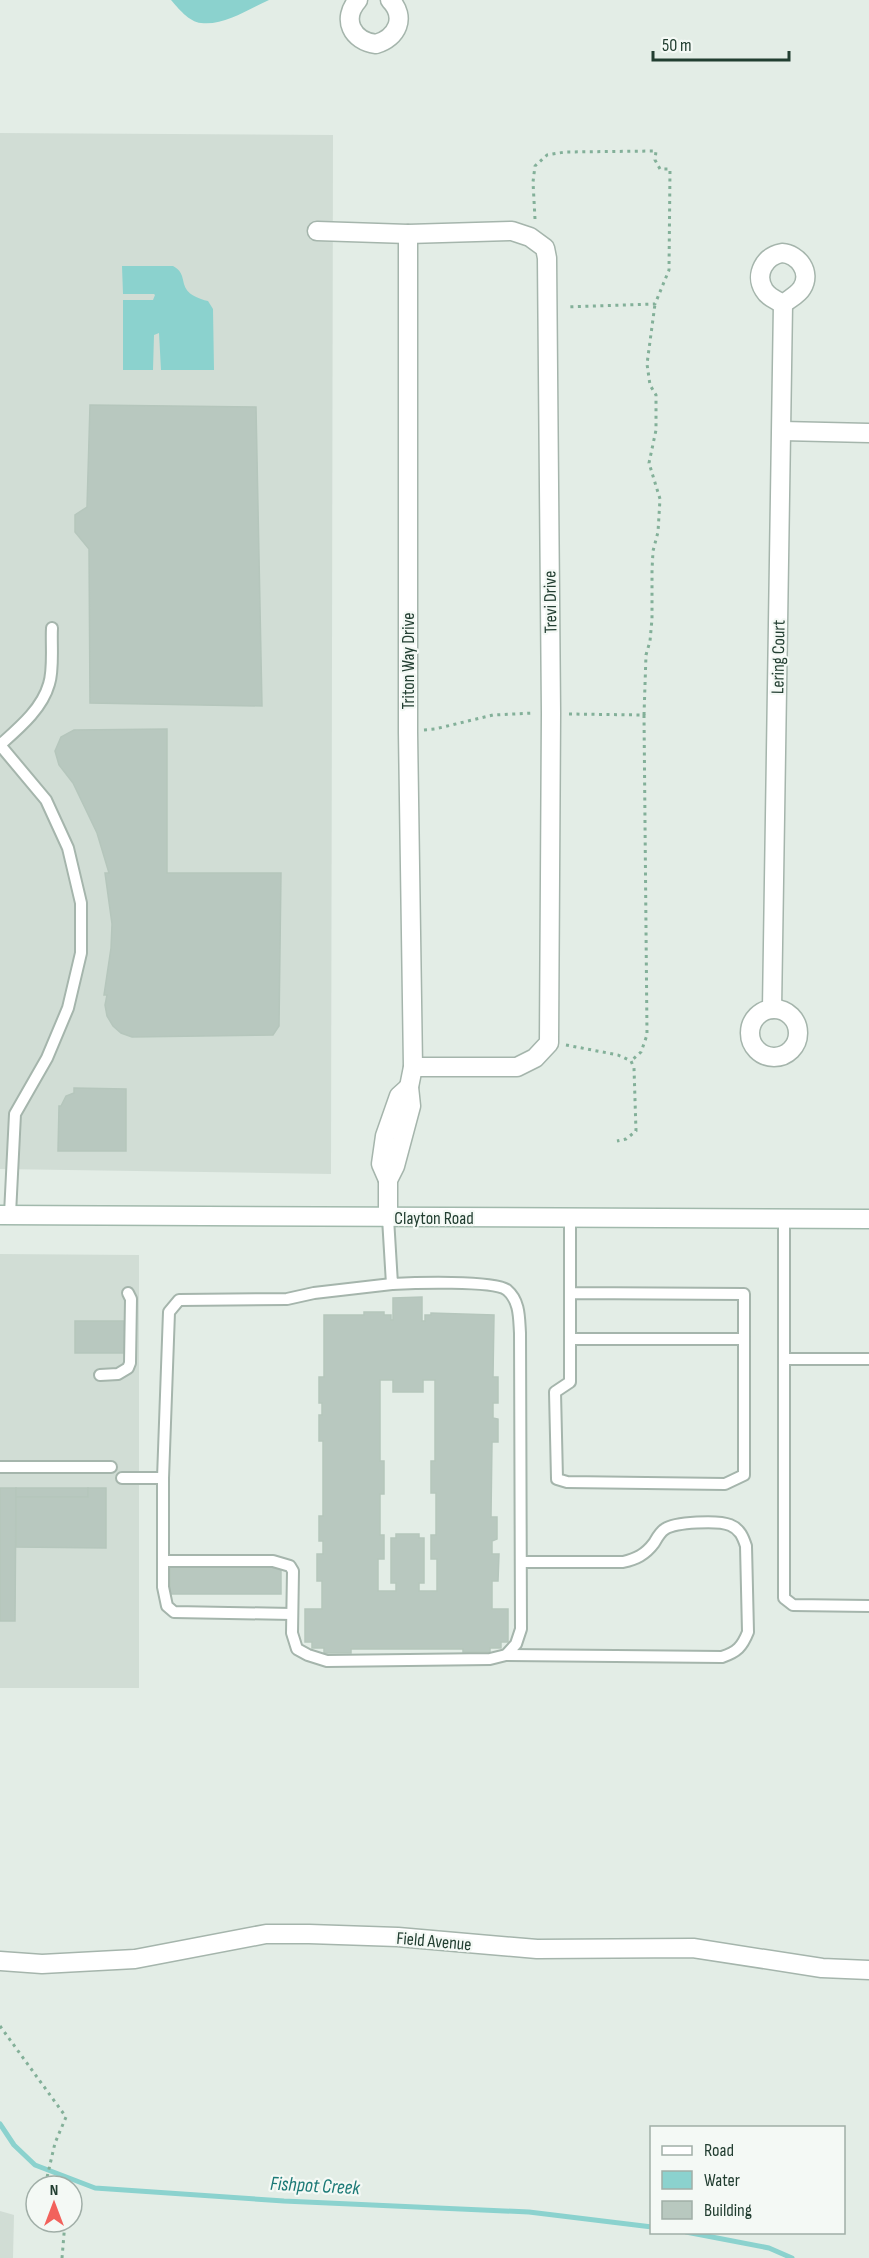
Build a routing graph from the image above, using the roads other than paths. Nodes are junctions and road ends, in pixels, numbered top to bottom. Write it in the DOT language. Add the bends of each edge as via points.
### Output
graph roads {
  1 [pos="358,0"];
  2 [pos="390,0"];
  3 [pos="317,231"];
  4 [pos="408,234"];
  5 [pos="783,304"];
  6 [pos="782,431"];
  7 [pos="869,433"];
  8 [pos="52,628"];
  9 [pos="0,745"];
  10 [pos="772,1009"];
  11 [pos="413,1067"];
  12 [pos="5,1214"];
  13 [pos="388,1218"];
  14 [pos="570,1218"];
  15 [pos="784,1218"];
  16 [pos="869,1219"];
  17 [pos="392,1284"];
  18 [pos="128,1293"];
  19 [pos="571,1293"];
  20 [pos="571,1339"];
  21 [pos="744,1339"];
  22 [pos="784,1359"];
  23 [pos="869,1359"];
  24 [pos="100,1375"];
  25 [pos="0,1467"];
  26 [pos="111,1467"];
  27 [pos="122,1478"];
  28 [pos="163,1478"];
  29 [pos="164,1561"];
  30 [pos="521,1562"];
  31 [pos="869,1606"];
  32 [pos="292,1614"];
  33 [pos="506,1655"];
  34 [pos="0,1961"];
  35 [pos="869,1971"];
  1 -- 2 [label="street" via="350,12 350,27 360,40 376,44 391,37 399,21"];
  3 -- 4 [label="street, Trevi Drive"];
  4 -- 11 [label="street, Triton Way Drive"];
  4 -- 11 [label="street, Trevi Drive" via="512,231 545,248 551,689 549,1043 517,1067"];
  5 -- 6 [label="street, Lering Court"];
  6 -- 7 [label="street"];
  6 -- 10 [label="street, Lering Court"];
  8 -- 9 [label="lane" via="50,682 43,699"];
  9 -- 12 [label="lane" via="46,800 68,848 81,903 81,953 68,1008 15,1114"];
  11 -- 13 [label="street, Triton Way Drive" via="409,1087 399,1096 385,1136 381,1164 388,1180"];
  12 -- 13 [label="street, Clayton Road"];
  13 -- 14 [label="street, Clayton Road"];
  13 -- 17 [label="lane"];
  14 -- 15 [label="street, Clayton Road"];
  14 -- 19 [label="lane"];
  15 -- 16 [label="street, Clayton Road"];
  15 -- 22 [label="lane"];
  17 -- 28 [label="lane" via="287,1299 179,1300 169,1311"];
  17 -- 30 [label="lane" via="496,1286 506,1289 516,1301 520,1333"];
  18 -- 24 [label="lane" via="130,1363 118,1374"];
  19 -- 20 [label="lane"];
  19 -- 21 [label="lane" via="744,1294"];
  20 -- 21 [label="lane"];
  20 -- 21 [label="lane" via="570,1382 555,1392 557,1479 725,1484 744,1475"];
  22 -- 23 [label="lane"];
  22 -- 31 [label="lane" via="784,1598 793,1605"];
  25 -- 26 [label="lane"];
  27 -- 28 [label="lane"];
  28 -- 29 [label="lane"];
  29 -- 32 [label="lane" via="165,1599 174,1611"];
  29 -- 32 [label="lane" via="273,1562 290,1566"];
  30 -- 33 [label="lane" via="521,1629 516,1644"];
  30 -- 33 [label="lane" via="623,1562 638,1558 672,1525 731,1525 742,1534 746,1546 748,1632 736,1653 722,1657"];
  32 -- 33 [label="lane" via="297,1649 327,1661 490,1659"];
  34 -- 35 [label="street, Field Avenue" via="42,1964 135,1959 266,1934 309,1934 537,1949 693,1948 822,1968"];
}
